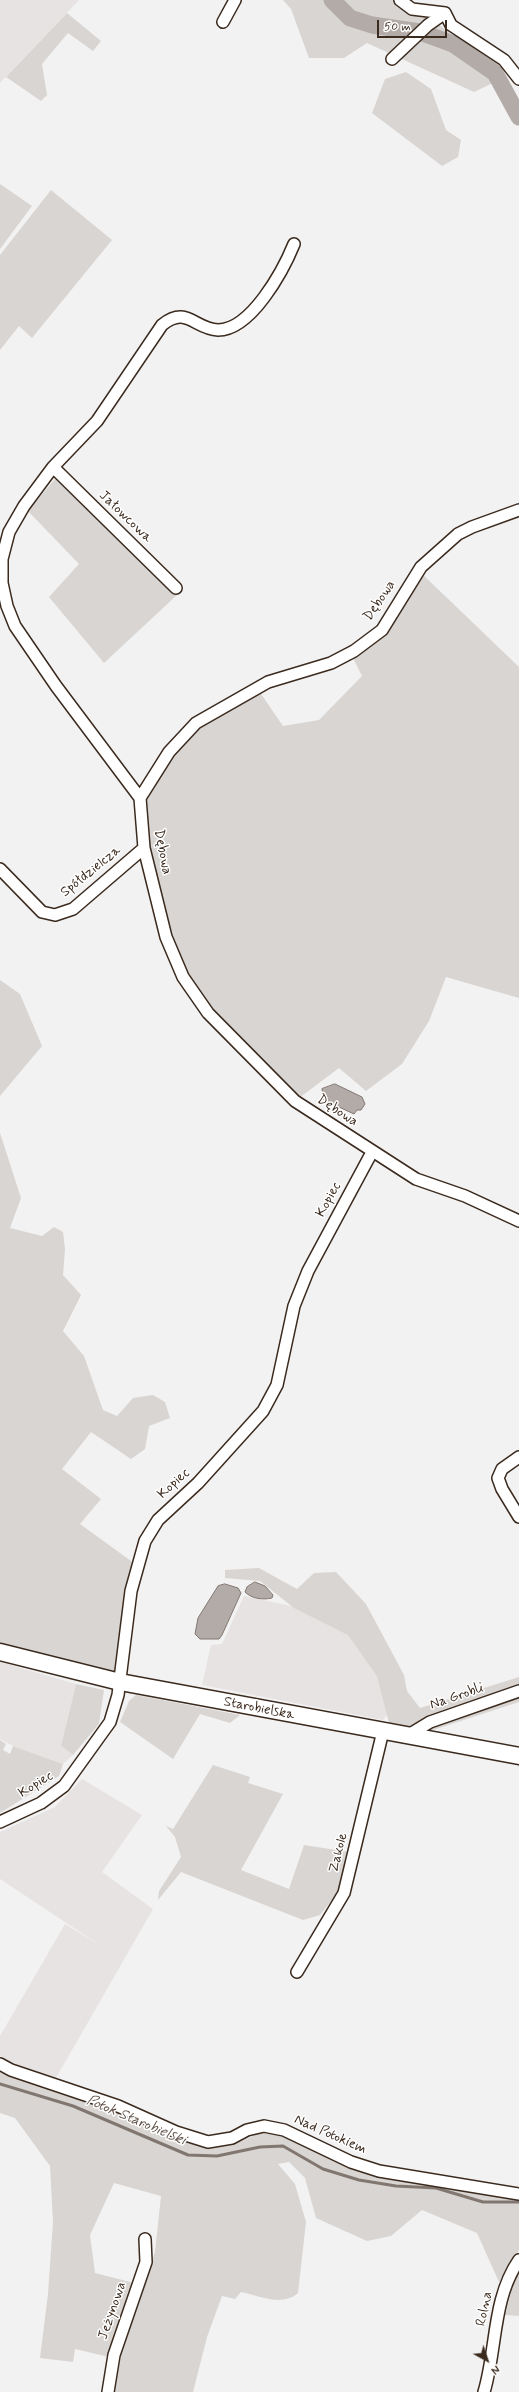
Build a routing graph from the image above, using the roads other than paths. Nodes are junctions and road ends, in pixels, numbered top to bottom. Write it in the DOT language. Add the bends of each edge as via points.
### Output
graph roads {
  1 [pos="235,0"];
  2 [pos="400,0"];
  3 [pos="445,13"];
  4 [pos="223,22"];
  5 [pos="392,59"];
  6 [pos="519,79"];
  7 [pos="294,244"];
  8 [pos="53,467"];
  9 [pos="519,510"];
  10 [pos="176,588"];
  11 [pos="140,798"];
  12 [pos="144,848"];
  13 [pos="0,869"];
  14 [pos="372,1152"];
  15 [pos="519,1220"];
  16 [pos="519,1457"];
  17 [pos="519,1517"];
  18 [pos="0,1652"];
  19 [pos="120,1682"];
  20 [pos="519,1692"];
  21 [pos="383,1731"];
  22 [pos="407,1736"];
  23 [pos="519,1756"];
  24 [pos="0,1822"];
  25 [pos="296,1972"];
  26 [pos="0,2064"];
  27 [pos="519,2194"];
  28 [pos="146,2239"];
  29 [pos="519,2260"];
  30 [pos="108,2392"];
  31 [pos="484,2392"];
  1 -- 4 [label="street"];
  2 -- 3 [label="street" via="412,9"];
  3 -- 5 [label="street" via="428,25"];
  3 -- 6 [label="street" via="452,25 504,60"];
  7 -- 8 [label="street" via="286,265 261,301 244,320 232,328 217,330 182,315 169,319 162,325 97,421"];
  8 -- 10 [label="street, Jałowcowa"];
  8 -- 11 [label="street" via="24,506 9,532 2,559 2,583 7,606 26,645"];
  9 -- 11 [label="street, Dębowa" via="472,526 458,534 421,567 382,630 354,651 330,663 268,682 196,723 169,752"];
  11 -- 12 [label="street, Dębowa"];
  12 -- 13 [label="street, Spółdzielcza" via="73,909 55,915 42,912"];
  12 -- 14 [label="street, Dębowa" via="166,937 183,977 208,1013 295,1101"];
  14 -- 15 [label="street, Dębowa" via="416,1179"];
  14 -- 19 [label="street, Kopiec" via="302,1285 294,1306 277,1385 263,1411 198,1483 158,1520 145,1542 131,1591"];
  16 -- 17 [label="street" via="502,1469 498,1478"];
  18 -- 19 [label="street, Starobielska"];
  19 -- 21 [label="street, Starobielska"];
  19 -- 24 [label="street, Kopiec" via="110,1722 64,1786 41,1803"];
  20 -- 22 [label="street, Na Grobli" via="430,1722"];
  21 -- 22 [label="street, Starobielska"];
  21 -- 25 [label="street, Zakole" via="344,1893"];
  22 -- 23 [label="street, Starobielska"];
  26 -- 27 [label="street, Nad Potokiem" via="118,2106 176,2132 208,2142 232,2138 247,2130 264,2126 284,2130 351,2162 379,2172"];
  28 -- 30 [label="street, Jeżynowa" via="146,2262 114,2355"];
  29 -- 31 [label="street, Rolna" via="510,2273 502,2298"];
}
